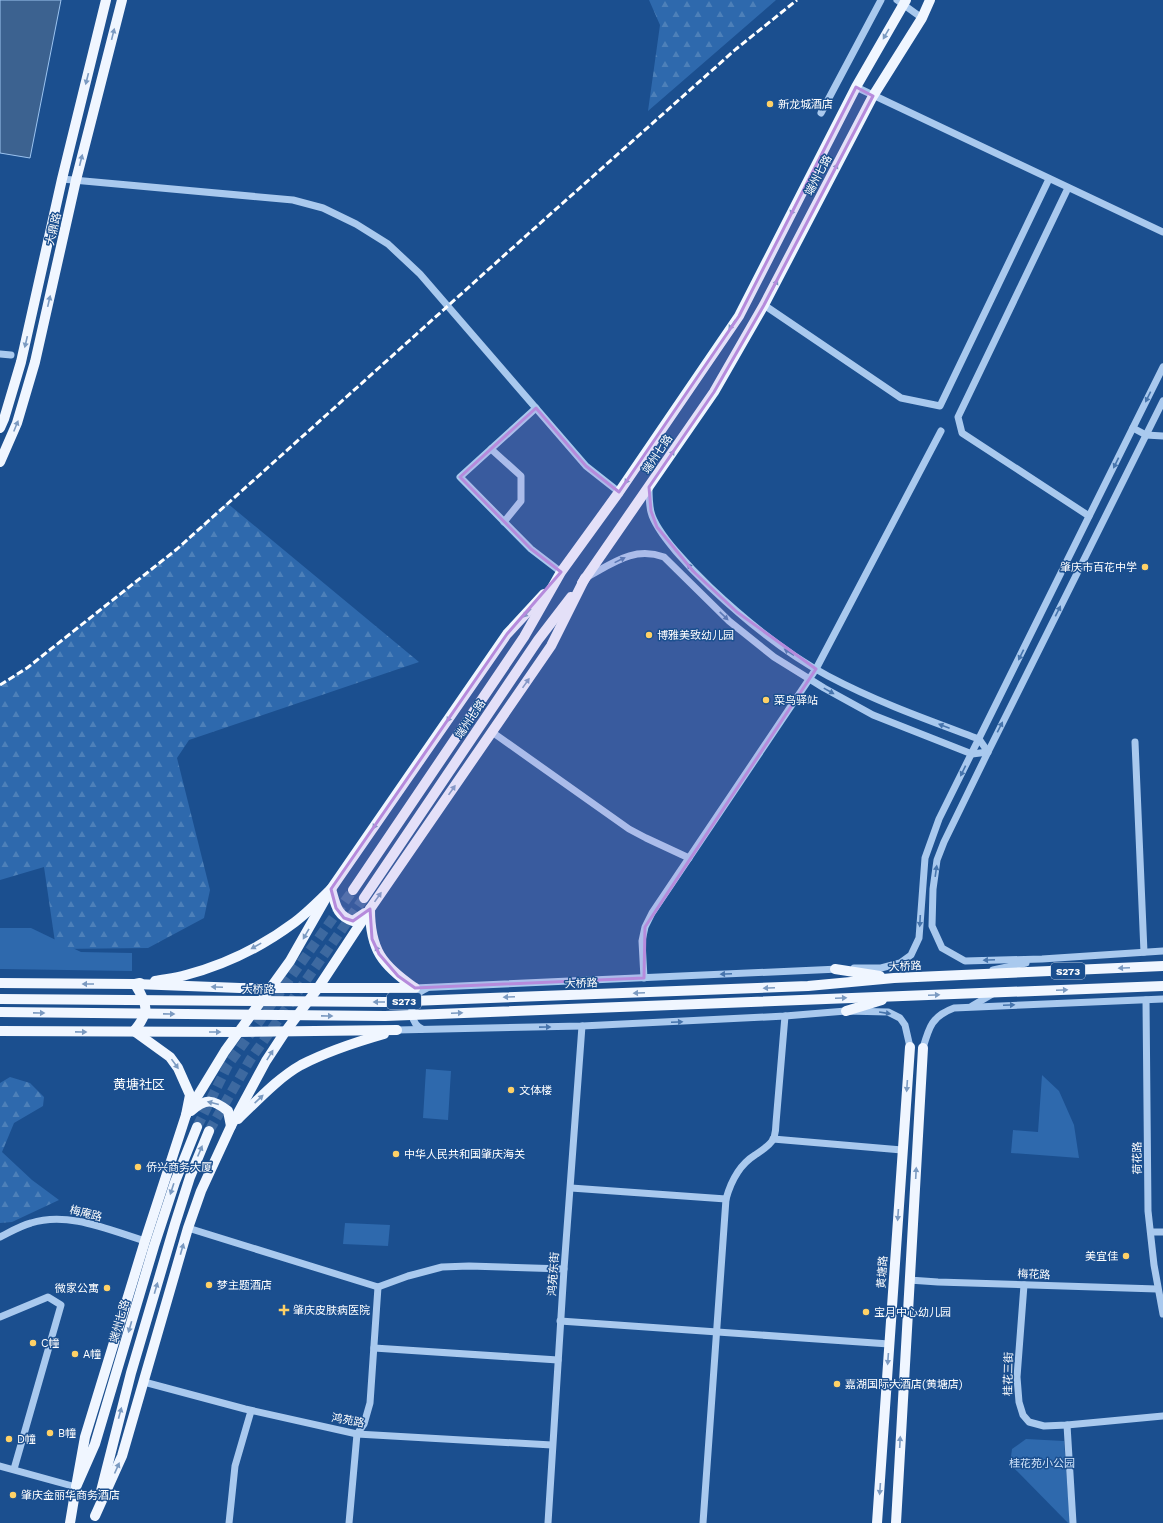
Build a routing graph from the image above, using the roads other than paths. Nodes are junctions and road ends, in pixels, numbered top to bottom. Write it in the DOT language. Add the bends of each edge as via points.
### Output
graph roads {
  1 [pos="106,0"];
  2 [pos="122,0"];
  3 [pos="881,0"];
  4 [pos="930,0"];
  5 [pos="902,2"];
  6 [pos="922,18"];
  7 [pos="856,87"];
  8 [pos="873,96"];
  9 [pos="821,113"];
  10 [pos="62,179"];
  11 [pos="1049,179"];
  12 [pos="76,180"];
  13 [pos="1068,188"];
  14 [pos="1163,232"];
  15 [pos="764,304"];
  16 [pos="0,354"];
  17 [pos="11,355"];
  18 [pos="1163,367"];
  19 [pos="1163,401"];
  20 [pos="536,408"];
  21 [pos="0,428"];
  22 [pos="1133,428"];
  23 [pos="941,431"];
  24 [pos="1146,435"];
  25 [pos="1163,436"];
  26 [pos="491,448"];
  27 [pos="0,462"];
  28 [pos="649,487"];
  29 [pos="619,492"];
  30 [pos="1089,516"];
  31 [pos="504,522"];
  32 [pos="561,572"];
  33 [pos="585,578"];
  34 [pos="553,584"];
  35 [pos="816,669"];
  36 [pos="810,679"];
  37 [pos="492,732"];
  38 [pos="979,739"];
  39 [pos="1135,742"];
  40 [pos="988,752"];
  41 [pos="972,754"];
  42 [pos="689,858"];
  43 [pos="331,889"];
  44 [pos="352,890"];
  45 [pos="364,898"];
  46 [pos="370,910"];
  47 [pos="1163,951"];
  48 [pos="1144,952"];
  49 [pos="1042,959"];
  50 [pos="1163,966"];
  51 [pos="835,969"];
  52 [pos="972,975"];
  53 [pos="644,978"];
  54 [pos="894,978"];
  55 [pos="0,983"];
  56 [pos="135,984"];
  57 [pos="1163,986"];
  58 [pos="270,988"];
  59 [pos="318,988"];
  60 [pos="415,988"];
  61 [pos="427,988"];
  62 [pos="995,993"];
  63 [pos="895,996"];
  64 [pos="0,999"];
  65 [pos="1163,999"];
  66 [pos="1146,1000"];
  67 [pos="970,1007"];
  68 [pos="846,1011"];
  69 [pos="0,1012"];
  70 [pos="785,1016"];
  71 [pos="582,1026"];
  72 [pos="422,1029"];
  73 [pos="397,1030"];
  74 [pos="0,1031"];
  75 [pos="134,1032"];
  76 [pos="238,1032"];
  77 [pos="285,1032"];
  78 [pos="910,1047"];
  79 [pos="923,1048"];
  80 [pos="186,1115"];
  81 [pos="231,1126"];
  82 [pos="197,1127"];
  83 [pos="209,1131"];
  84 [pos="774,1139"];
  85 [pos="902,1150"];
  86 [pos="570,1188"];
  87 [pos="726,1198"];
  88 [pos="188,1228"];
  89 [pos="1151,1232"];
  90 [pos="1163,1232"];
  91 [pos="0,1236"];
  92 [pos="145,1241"];
  93 [pos="564,1269"];
  94 [pos="909,1280"];
  95 [pos="1024,1285"];
  96 [pos="378,1287"];
  97 [pos="1158,1288"];
  98 [pos="1163,1314"];
  99 [pos="0,1317"];
  100 [pos="560,1321"];
  101 [pos="716,1332"];
  102 [pos="889,1344"];
  103 [pos="374,1348"];
  104 [pos="558,1360"];
  105 [pos="144,1382"];
  106 [pos="251,1411"];
  107 [pos="1163,1416"];
  108 [pos="1067,1425"];
  109 [pos="356,1434"];
  110 [pos="552,1445"];
  111 [pos="0,1466"];
  112 [pos="14,1469"];
  113 [pos="76,1487"];
  114 [pos="94,1519"];
  115 [pos="70,1523"];
  116 [pos="229,1523"];
  117 [pos="349,1523"];
  118 [pos="548,1523"];
  119 [pos="703,1523"];
  120 [pos="877,1523"];
  121 [pos="896,1523"];
  122 [pos="1073,1523"];
  1 -- 10 [label="main road, 大鼎路, one-way"];
  12 -- 2 [label="main road, 大鼎路, one-way"];
  3 -- 9 [label="street"];
  4 -- 6 [label="main road, 端州七路"];
  5 -- 6 [label="street"];
  5 -- 7 [label="main road, 端州七路, one-way"];
  6 -- 8 [label="main road, 端州七路"];
  7 -- 8 [label="street"];
  7 -- 29 [label="main road, 端州七路, one-way" via="738,316"];
  8 -- 11 [label="street"];
  15 -- 8 [label="main road, 端州七路, one-way"];
  10 -- 12 [label="street"];
  10 -- 21 [label="main road, 大鼎路, one-way" via="21,362"];
  11 -- 13 [label="street"];
  11 -- 15 [label="street" via="940,406 901,398"];
  12 -- 20 [label="street" via="293,200 323,208 356,224 388,244 420,274"];
  27 -- 12 [label="main road, 大鼎路, one-way" via="17,423 36,362"];
  13 -- 14 [label="street"];
  13 -- 30 [label="street" via="958,417 962,433"];
  28 -- 15 [label="main road, 端州七路, one-way" via="714,392"];
  16 -- 17 [label="street"];
  18 -- 22 [label="street, one-way"];
  19 -- 24 [label="street"];
  20 -- 26 [label="street"];
  20 -- 29 [label="street" via="586,466"];
  22 -- 24 [label="street"];
  22 -- 30 [label="street, one-way"];
  23 -- 35 [label="street"];
  24 -- 25 [label="street"];
  40 -- 24 [label="street, one-way"];
  26 -- 31 [label="street" via="521,476 521,501"];
  26 -- 31 [label="street" via="460,476"];
  28 -- 33 [label="main road, 端州七路"];
  35 -- 28 [label="street, one-way" via="786,650 737,612 693,571 657,527 651,512"];
  29 -- 32 [label="main road, 端州七路"];
  30 -- 38 [label="street, one-way"];
  31 -- 32 [label="street" via="531,549"];
  32 -- 34 [label="main road, 端州七路"];
  33 -- 36 [label="street, one-way" via="624,557 641,553 664,557 729,621 774,657"];
  37 -- 33 [label="main road, one-way" via="551,646"];
  33 -- 45 [label="main road, 端州七路" via="538,640"];
  34 -- 43 [label="main road, one-way" via="507,634"];
  34 -- 44 [label="main road, 端州七路" via="524,637"];
  35 -- 36 [label="street"];
  38 -- 35 [label="street, one-way" via="880,701"];
  36 -- 41 [label="street, one-way" via="873,715"];
  36 -- 42 [label="street"];
  37 -- 42 [label="street" via="629,829"];
  46 -- 37 [label="main road, one-way"];
  38 -- 40 [label="street"];
  38 -- 41 [label="street"];
  39 -- 48 [label="street"];
  40 -- 41 [label="street"];
  49 -- 40 [label="street, one-way" via="965,961 942,948 932,926 937,860"];
  41 -- 51 [label="street, one-way" via="940,819 925,858 919,938 911,955 900,963 881,968"];
  42 -- 53 [label="street" via="645,927 642,941"];
  43 -- 46 [label="main road" via="336,908 344,918 353,921"];
  43 -- 56 [label="main road, one-way" via="296,921 247,951 185,976"];
  43 -- 58 [label="main road, one-way" via="290,960"];
  46 -- 59 [label="main road"];
  60 -- 46 [label="main road, one-way" via="387,966 379,954 372,939"];
  47 -- 48 [label="street"];
  48 -- 49 [label="street"];
  49 -- 52 [label="street"];
  50 -- 52 [label="main road, 大桥路 / S273, one-way"];
  51 -- 53 [label="street, one-way"];
  51 -- 54 [label="main road"];
  52 -- 54 [label="main road, 大桥路 / S273"];
  53 -- 61 [label="street"];
  54 -- 64 [label="main road, 大桥路 / S273, one-way" via="808,986 385,1002"];
  56 -- 55 [label="main road, one-way"];
  58 -- 56 [label="main road, one-way"];
  56 -- 75 [label="main road" via="146,1008 144,1020"];
  62 -- 57 [label="main road, S273, one-way"];
  58 -- 59 [label="main road"];
  58 -- 76 [label="main road"];
  59 -- 60 [label="main road"];
  59 -- 77 [label="main road"];
  60 -- 61 [label="street"];
  61 -- 72 [label="street" via="417,995 411,1007 413,1018"];
  63 -- 62 [label="main road, S273, one-way"];
  62 -- 67 [label="street"];
  63 -- 68 [label="main road"];
  69 -- 63 [label="main road, S273, one-way" via="370,1016"];
  65 -- 66 [label="street"];
  67 -- 66 [label="street, one-way"];
  66 -- 89 [label="street, 荷花路" via="1148,1211"];
  67 -- 79 [label="street" via="943,1012 933,1021"];
  68 -- 70 [label="street"];
  68 -- 78 [label="street, one-way" via="888,1012 900,1018 905,1025"];
  71 -- 70 [label="street, one-way"];
  70 -- 84 [label="street"];
  72 -- 71 [label="street, one-way"];
  71 -- 86 [label="street, 鸿苑东街"];
  72 -- 73 [label="street"];
  73 -- 77 [label="main road"];
  81 -- 73 [label="main road, one-way" via="262,1096 300,1066 343,1046"];
  74 -- 75 [label="main road, one-way"];
  75 -- 76 [label="main road, one-way"];
  75 -- 80 [label="main road, one-way" via="170,1057 178,1068 190,1095"];
  76 -- 77 [label="main road"];
  76 -- 80 [label="main road"];
  81 -- 77 [label="main road, one-way" via="266,1061"];
  78 -- 85 [label="main road, 黄塘路, one-way"];
  94 -- 79 [label="main road, one-way"];
  81 -- 80 [label="main road, one-way" via="228,1111 216,1102 205,1101 198,1104"];
  80 -- 92 [label="main road"];
  81 -- 88 [label="main road" via="201,1191"];
  82 -- 113 [label="main road, 端州七路, one-way" via="154,1246 95,1444"];
  114 -- 83 [label="main road, one-way" via="131,1373 190,1177"];
  84 -- 85 [label="street"];
  84 -- 87 [label="street" via="743,1165 729,1186"];
  85 -- 102 [label="main road, 黄塘路, one-way"];
  86 -- 87 [label="street"];
  86 -- 93 [label="street, 鸿苑东街"];
  87 -- 101 [label="street"];
  88 -- 96 [label="street"];
  105 -- 88 [label="main road, one-way"];
  89 -- 90 [label="street"];
  89 -- 97 [label="street, 荷花路"];
  91 -- 92 [label="street, 梅庵路" via="30,1223 60,1218"];
  92 -- 113 [label="main road" via="85,1437"];
  93 -- 96 [label="street" via="442,1267"];
  93 -- 100 [label="street, 鸿苑东街"];
  94 -- 95 [label="street, 梅花路"];
  121 -- 94 [label="main road, one-way"];
  95 -- 97 [label="street, 梅花路"];
  95 -- 108 [label="street, 桂花三街" via="1017,1377 1019,1402 1023,1415 1029,1422 1044,1426"];
  96 -- 103 [label="street"];
  97 -- 98 [label="street, 荷花路"];
  99 -- 112 [label="street" via="48,1297 61,1305"];
  100 -- 101 [label="street"];
  100 -- 104 [label="street, 鸿苑东街"];
  101 -- 102 [label="street"];
  101 -- 119 [label="street"];
  102 -- 120 [label="main road, 黄塘路, one-way"];
  103 -- 104 [label="street"];
  103 -- 109 [label="street" via="370,1403 364,1424"];
  104 -- 110 [label="street, 鸿苑东街"];
  105 -- 106 [label="street, 鸿苑路"];
  114 -- 105 [label="main road, one-way" via="122,1456"];
  106 -- 109 [label="street, 鸿苑路"];
  106 -- 116 [label="street" via="235,1466"];
  107 -- 108 [label="street, 桂花三街"];
  108 -- 122 [label="street"];
  109 -- 110 [label="street, 鸿苑路"];
  109 -- 117 [label="street"];
  110 -- 118 [label="street, 鸿苑东街"];
  111 -- 112 [label="street"];
  112 -- 113 [label="street"];
  113 -- 115 [label="main road, 端州七路"];
}
